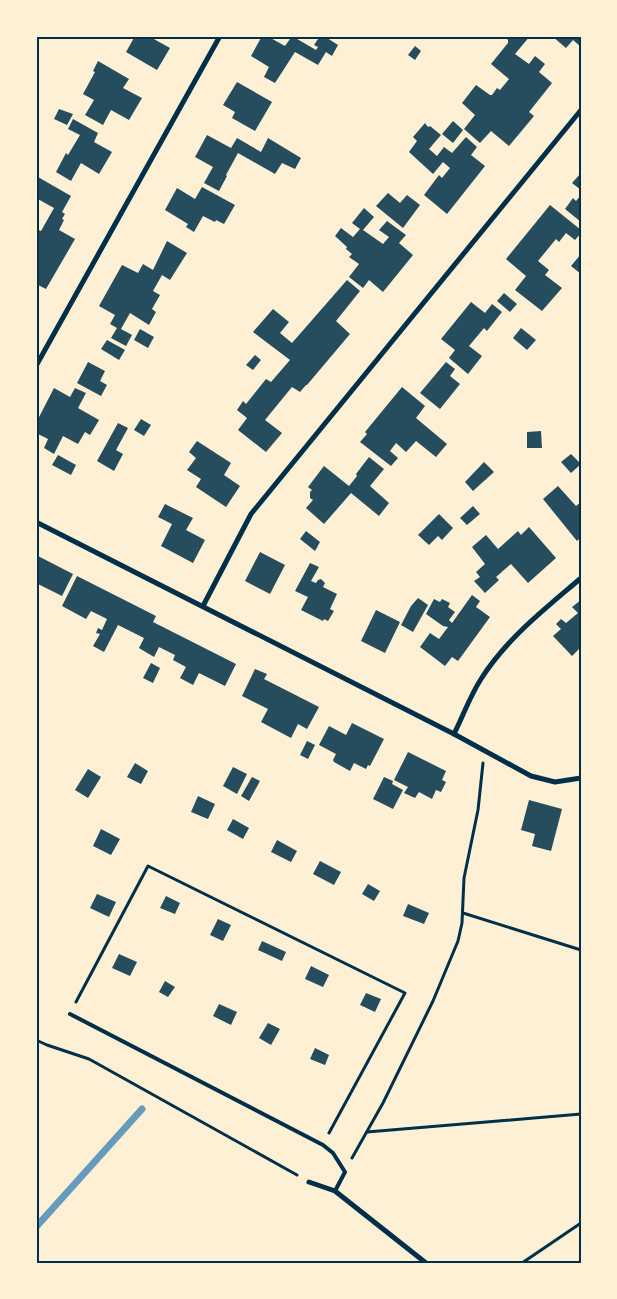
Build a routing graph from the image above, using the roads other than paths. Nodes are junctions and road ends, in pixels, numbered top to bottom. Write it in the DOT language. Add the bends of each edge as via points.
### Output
graph roads {
  1 [pos="220,36"];
  2 [pos="581,110"];
  3 [pos="36,366"];
  4 [pos="36,522"];
  5 [pos="581,578"];
  6 [pos="202,606"];
  7 [pos="454,734"];
  8 [pos="581,778"];
  9 [pos="70,1014"];
  10 [pos="309,1182"];
  11 [pos="335,1191"];
  12 [pos="426,1263"];
  1 -- 3 [label="street"];
  2 -- 6 [label="street" via="269,491 252,514"];
  4 -- 6 [label="street"];
  5 -- 7 [label="street" via="535,616 508,645 481,679"];
  6 -- 7 [label="street"];
  7 -- 8 [label="street" via="531,776 555,782"];
  9 -- 11 [label="lane" via="323,1144 345,1172"];
  10 -- 11 [label="street"];
  11 -- 12 [label="street"];
}
